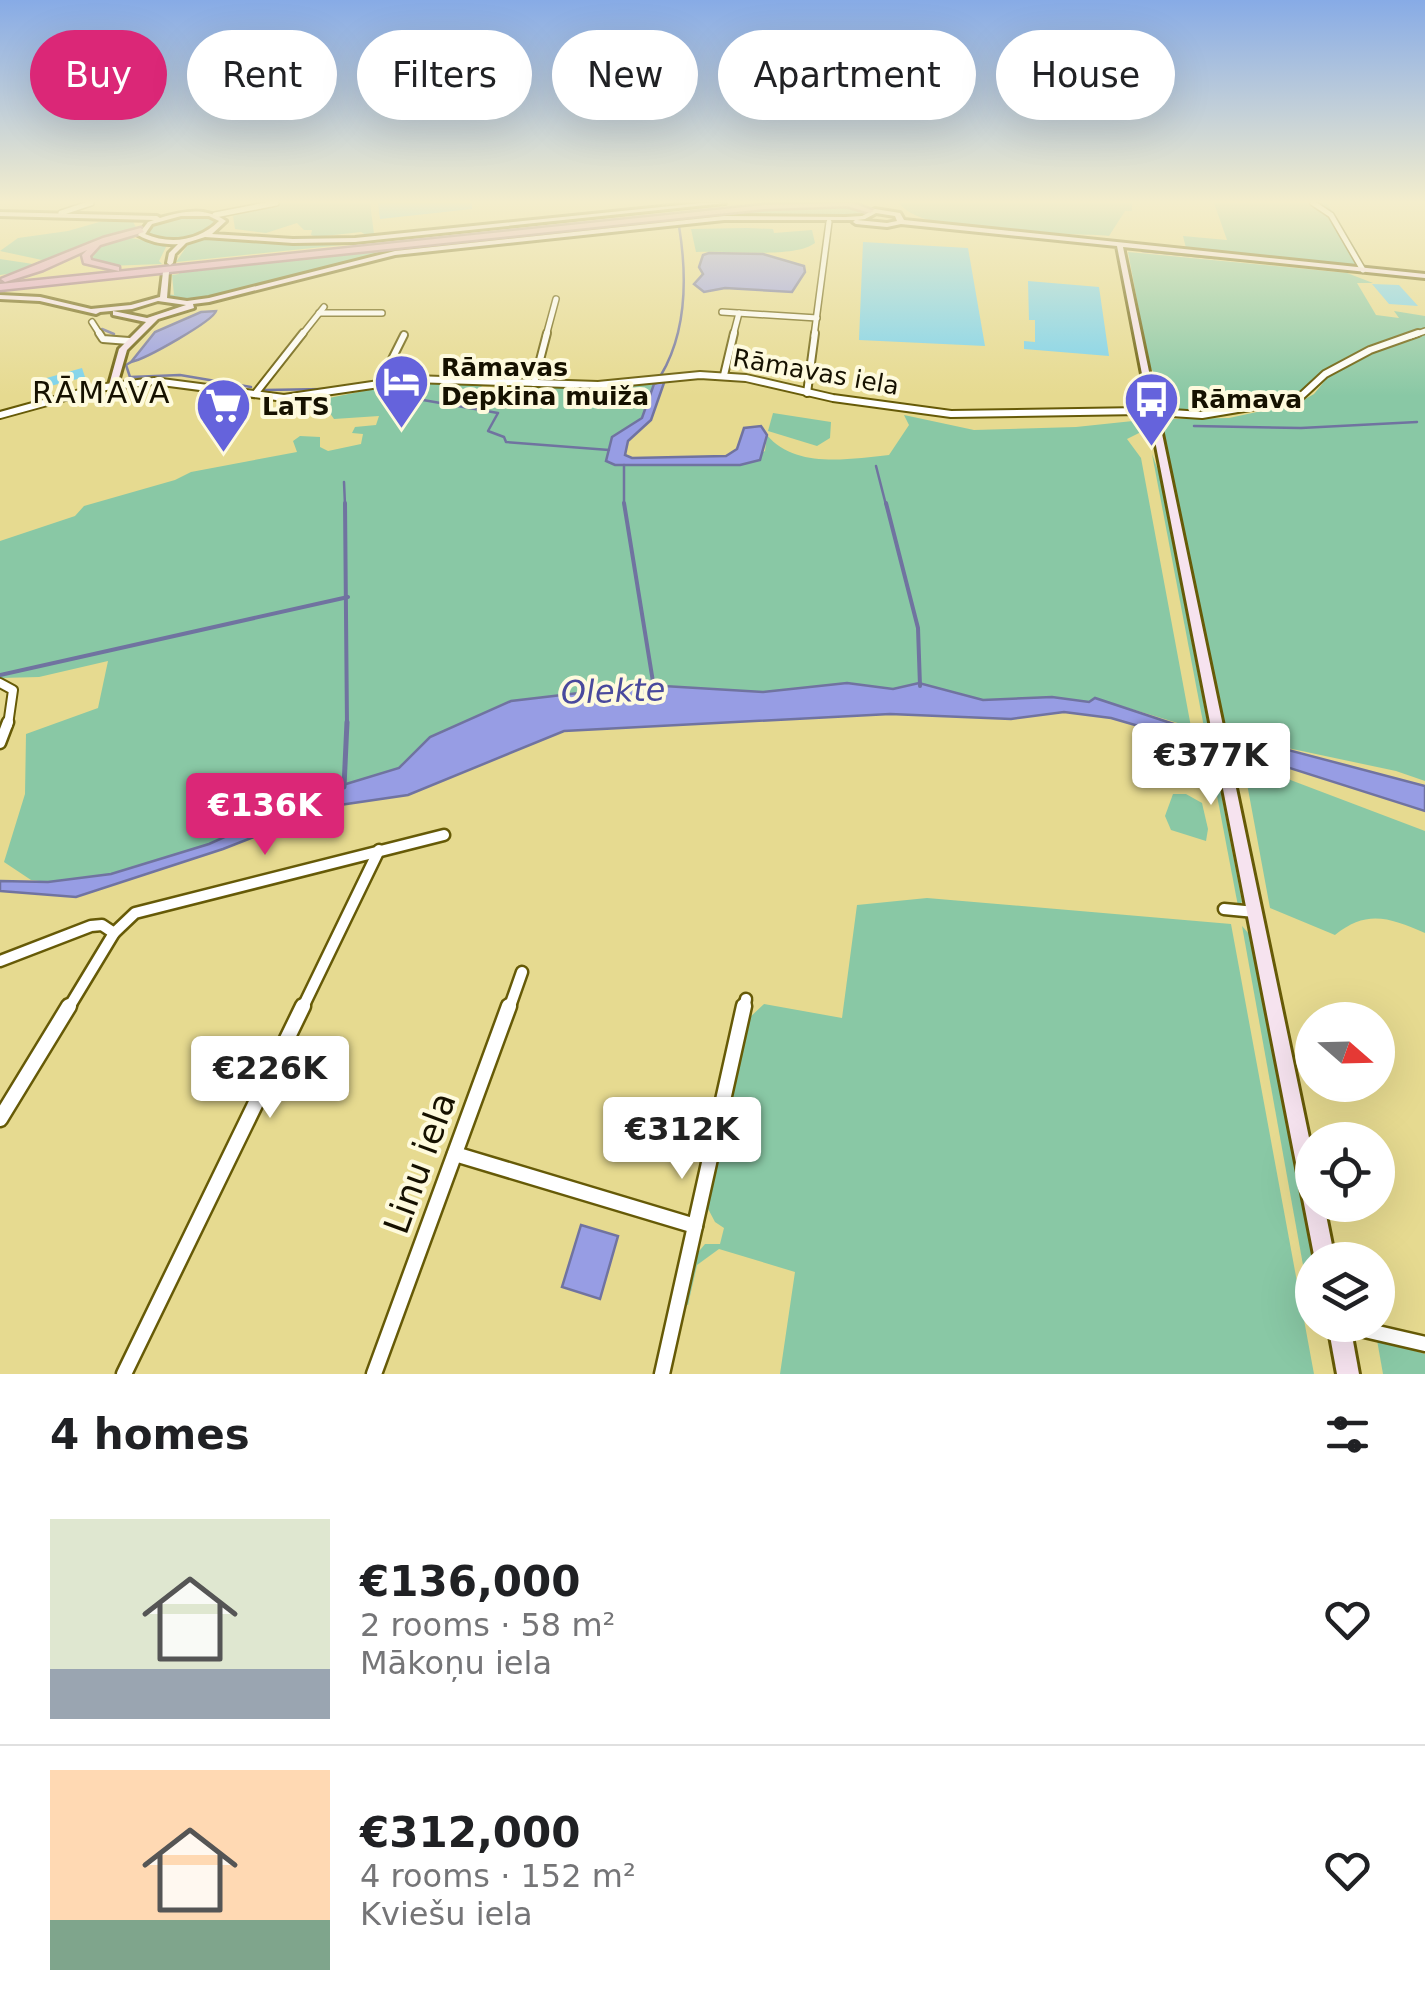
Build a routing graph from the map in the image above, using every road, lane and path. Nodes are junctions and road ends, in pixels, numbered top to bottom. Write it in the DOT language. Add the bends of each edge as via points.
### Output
graph roads {
  1 [pos="49,267"];
  2 [pos="100,267"];
  3 [pos="163,267"];
  4 [pos="170,267"];
  5 [pos="339,267"];
  6 [pos="823,267"];
  7 [pos="1124,267"];
  8 [pos="1335,267"];
  9 [pos="1362,267"];
  10 [pos="145,269"];
  11 [pos="1364,270"];
  12 [pos="166,272"];
  13 [pos="1425,276"];
  14 [pos="0,284"];
  15 [pos="162,284"];
  16 [pos="0,297"];
  17 [pos="163,299"];
  18 [pos="556,299"];
  19 [pos="149,301"];
  20 [pos="177,306"];
  21 [pos="129,311"];
  22 [pos="722,312"];
  23 [pos="739,313"];
  24 [pos="382,314"];
  25 [pos="817,318"];
  26 [pos="154,319"];
  27 [pos="136,320"];
  28 [pos="92,322"];
  29 [pos="1425,331"];
  30 [pos="404,335"];
  31 [pos="130,340"];
  32 [pos="724,375"];
  33 [pos="380,383"];
  34 [pos="534,383"];
  35 [pos="114,385"];
  36 [pos="807,393"];
  37 [pos="255,394"];
  38 [pos="1152,413"];
  39 [pos="0,415"];
  40 [pos="2,683"];
  41 [pos="0,744"];
  42 [pos="444,836"];
  43 [pos="379,850"];
  44 [pos="1224,909"];
  45 [pos="1255,912"];
  46 [pos="114,933"];
  47 [pos="0,962"];
  48 [pos="522,972"];
  49 [pos="746,999"];
  50 [pos="0,1119"];
  51 [pos="1297,1122"];
  52 [pos="456,1154"];
  53 [pos="695,1226"];
  54 [pos="1395,1337"];
  55 [pos="1343,1342"];
  56 [pos="1425,1344"];
  57 [pos="124,1374"];
  58 [pos="374,1374"];
  59 [pos="662,1374"];
  60 [pos="1348,1374"];
  1 -- 14 [label="highway"];
  2 -- 10 [label="highway"];
  3 -- 10 [label="highway"];
  4 -- 14 [label="highway"];
  5 -- 20 [label="main road" via="262,291"];
  6 -- 25 [label="street"];
  7 -- 38 [label="main road"];
  8 -- 11 [label="main road"];
  9 -- 11 [label="street"];
  10 -- 14 [label="highway"];
  11 -- 13 [label="main road"];
  12 -- 15 [label="main road"];
  15 -- 17 [label="main road"];
  15 -- 19 [label="main road"];
  16 -- 21 [label="main road"];
  17 -- 19 [label="main road"];
  17 -- 20 [label="main road"];
  18 -- 34 [label="street"];
  19 -- 21 [label="main road"];
  20 -- 26 [label="main road"];
  21 -- 27 [label="main road"];
  22 -- 23 [label="street"];
  23 -- 25 [label="street"];
  23 -- 32 [label="street"];
  24 -- 37 [label="street" via="322,310"];
  25 -- 36 [label="street"];
  26 -- 27 [label="main road"];
  26 -- 31 [label="main road"];
  27 -- 31 [label="main road"];
  28 -- 31 [label="street" via="103,339"];
  29 -- 38 [label="street, Rāmavas iela" via="1370,350 1284,404 1202,416"];
  30 -- 33 [label="street"];
  31 -- 35 [label="main road"];
  32 -- 34 [label="street, Rāmavas iela"];
  32 -- 36 [label="street, Rāmavas iela"];
  33 -- 34 [label="street, Rāmavas iela"];
  33 -- 37 [label="street, Rāmavas iela" via="310,396"];
  35 -- 37 [label="street, Rāmavas iela" via="178,382"];
  35 -- 39 [label="street, Rāmavas iela"];
  36 -- 38 [label="street, Rāmavas iela" via="951,414"];
  38 -- 45 [label="main road"];
  40 -- 41 [label="street" via="13,690"];
  42 -- 43 [label="street"];
  43 -- 46 [label="street" via="149,907"];
  43 -- 57 [label="street"];
  44 -- 45 [label="street"];
  45 -- 51 [label="main road"];
  46 -- 47 [label="street" via="91,926"];
  46 -- 50 [label="street"];
  48 -- 52 [label="street, Linu iela"];
  49 -- 53 [label="street"];
  52 -- 53 [label="street"];
  52 -- 58 [label="street, Linu iela"];
  53 -- 59 [label="street"];
  54 -- 56 [label="street"];
  55 -- 60 [label="main road"];
}
